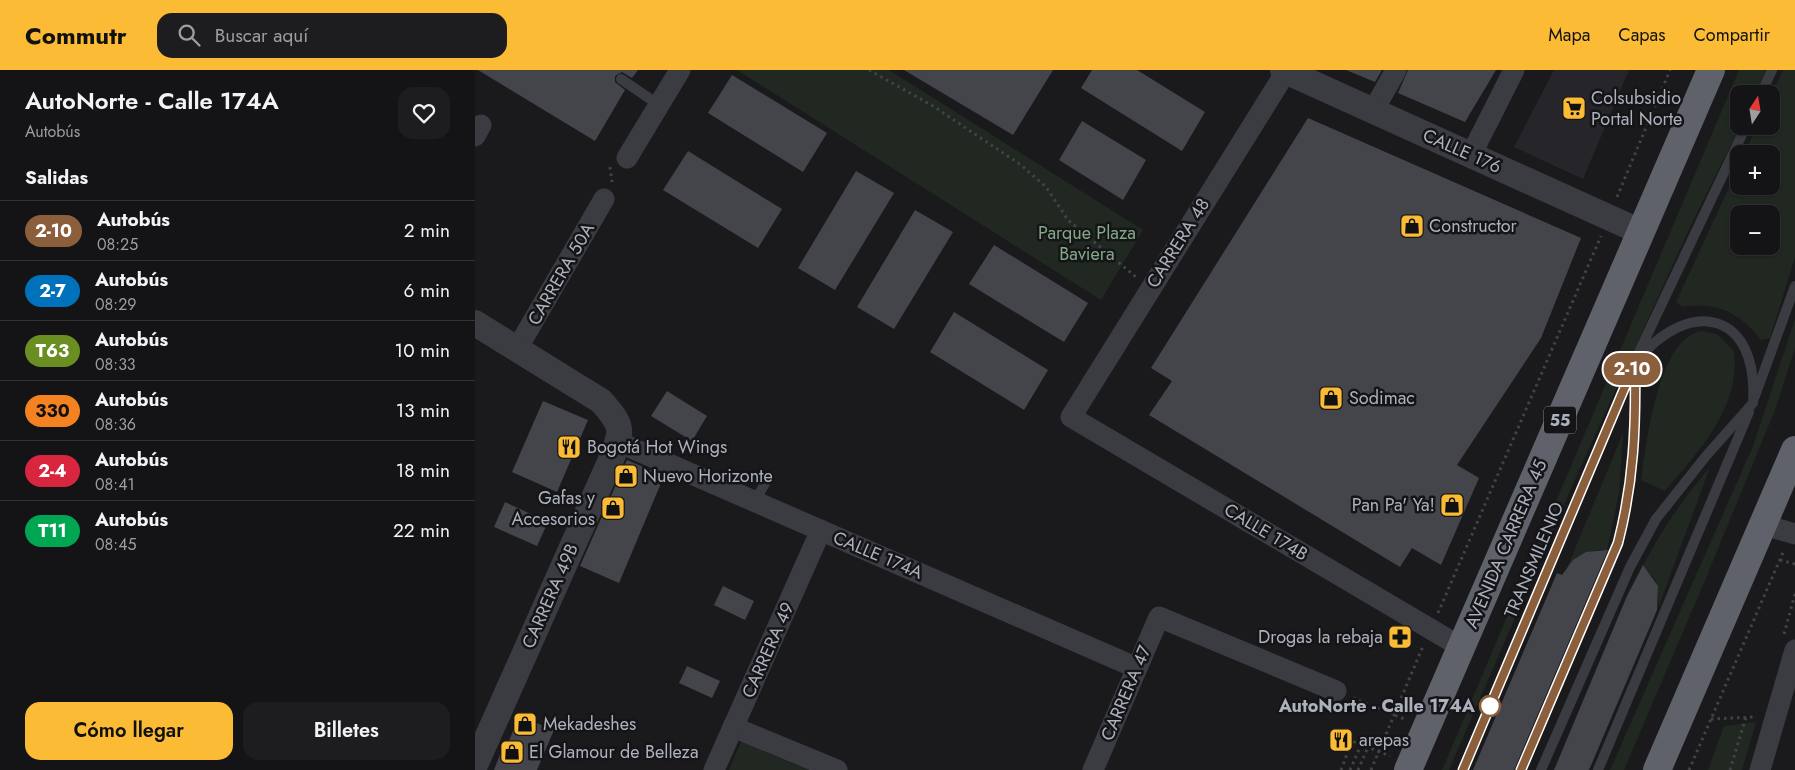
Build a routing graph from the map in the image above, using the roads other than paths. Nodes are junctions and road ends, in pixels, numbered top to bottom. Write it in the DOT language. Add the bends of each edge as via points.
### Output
graph roads {
  1 [pos="680,70"];
  2 [pos="1396,70"];
  3 [pos="1514,70"];
  4 [pos="1711,70"];
  5 [pos="1772,70"];
  6 [pos="1285,71"];
  7 [pos="621,79"];
  8 [pos="1765,85"];
  9 [pos="659,105"];
  10 [pos="1373,110"];
  11 [pos="1742,135"];
  12 [pos="1471,155"];
  13 [pos="627,158"];
  14 [pos="604,199"];
  15 [pos="1641,232"];
  16 [pos="1795,286"];
  17 [pos="475,323"];
  18 [pos="517,349"];
  19 [pos="1635,363"];
  20 [pos="1753,403"];
  21 [pos="1071,417"];
  22 [pos="619,434"];
  23 [pos="1795,450"];
  24 [pos="766,482"];
  25 [pos="754,502"];
  26 [pos="1764,525"];
  27 [pos="821,530"];
  28 [pos="1793,533"];
  29 [pos="1461,646"];
  30 [pos="1795,650"];
  31 [pos="1137,668"];
  32 [pos="1336,691"];
  33 [pos="733,727"];
  34 [pos="1524,764"];
  35 [pos="475,765"];
  36 [pos="1409,767"];
  37 [pos="714,770"];
  38 [pos="837,770"];
  39 [pos="1093,770"];
  40 [pos="1463,770"];
  41 [pos="1541,770"];
  42 [pos="1598,770"];
  43 [pos="1657,770"];
  44 [pos="1760,770"];
  1 -- 9 [label="street"];
  2 -- 10 [label="street"];
  3 -- 12 [label="street"];
  4 -- 15 [label="highway, AVENIDA CARRERA 45 / 55"];
  5 -- 8 [label="lane"];
  6 -- 10 [label="street, CALLE 176"];
  6 -- 21 [label="street, CARRERA 48"];
  7 -- 9 [label="lane"];
  9 -- 13 [label="street"];
  10 -- 12 [label="street, CALLE 176"];
  11 -- 19 [label="lane, TRANSMILENIO"];
  12 -- 15 [label="street, CALLE 176"];
  14 -- 18 [label="street, CARRERA 50A"];
  15 -- 29 [label="highway, AVENIDA CARRERA 45 / 55"];
  16 -- 20 [label="lane, TRANSMILENIO"];
  17 -- 18 [label="street, CALLE 174A"];
  18 -- 22 [label="street, CALLE 174A" via="601,401 617,419"];
  19 -- 20 [label="lane, TRANSMILENIO" via="1653,343 1672,329 1694,321 1718,322 1736,336 1749,356"];
  19 -- 34 [label="lane, TRANSMILENIO" via="1634,459 1628,505 1618,543"];
  19 -- 40 [label="lane, TRANSMILENIO"];
  20 -- 41 [label="lane, TRANSMILENIO" via="1656,519 1630,567"];
  20 -- 42 [label="lane, TRANSMILENIO"];
  21 -- 29 [label="street, CALLE 174B"];
  22 -- 25 [label="street, CALLE 174A"];
  22 -- 35 [label="street, CARRERA 49B" via="534,623"];
  23 -- 26 [label="highway"];
  24 -- 25 [label="lane"];
  25 -- 27 [label="street, CALLE 174A"];
  26 -- 28 [label="street"];
  26 -- 43 [label="highway"];
  27 -- 31 [label="street, CALLE 174A"];
  27 -- 33 [label="street, CARRERA 49"];
  29 -- 36 [label="highway, AVENIDA CARRERA 45 / 55"];
  30 -- 44 [label="street"];
  31 -- 32 [label="street, CARRERA 47" via="1159,617"];
  31 -- 39 [label="street, CARRERA 47"];
  33 -- 37 [label="street, CARRERA 49"];
  33 -- 38 [label="street"];
}
